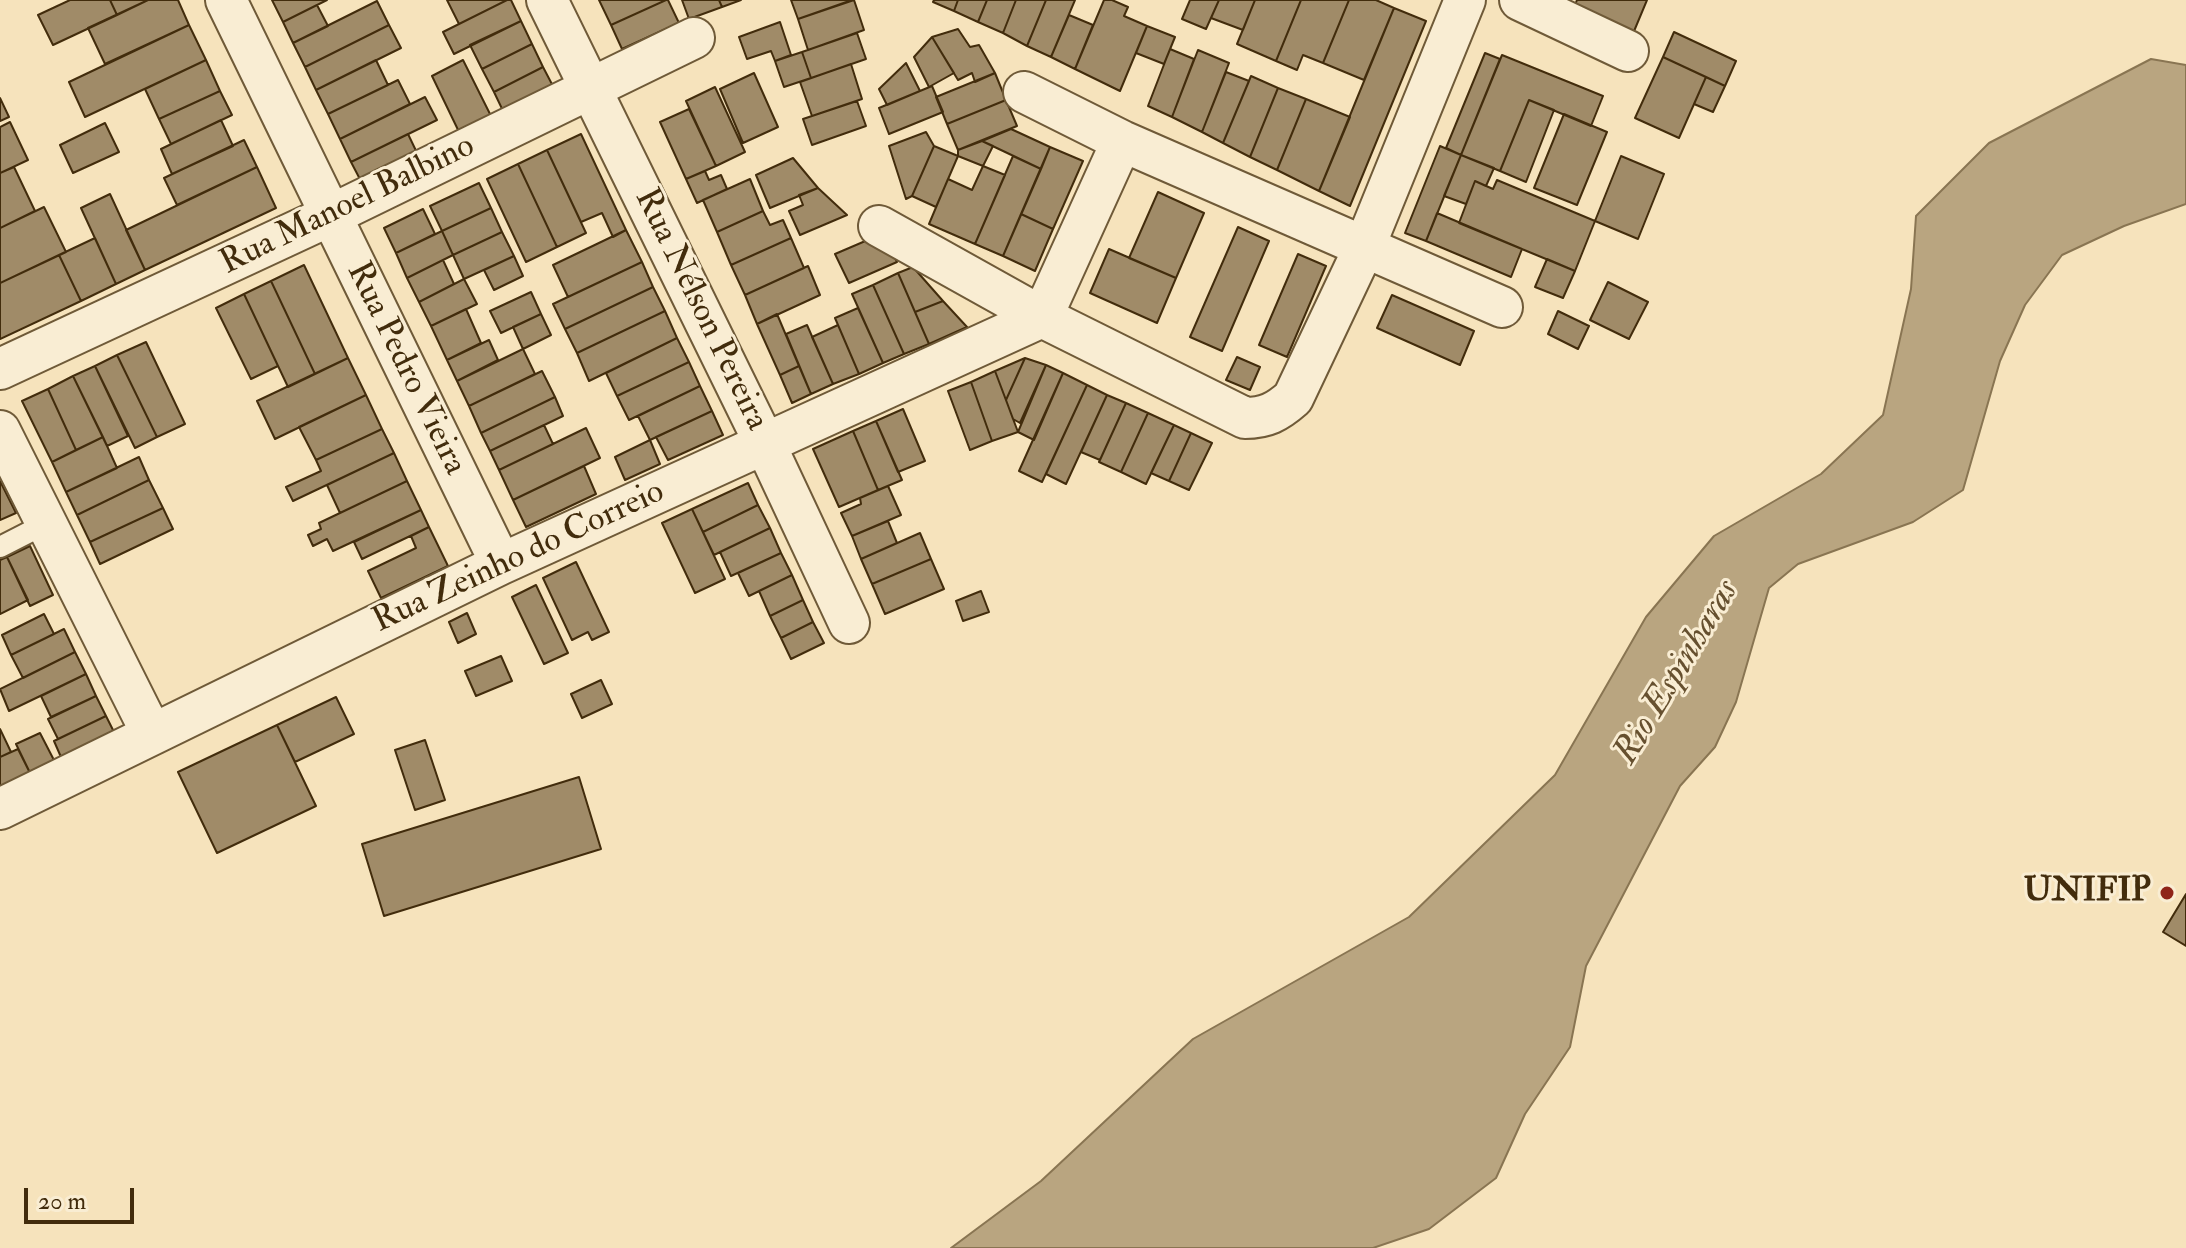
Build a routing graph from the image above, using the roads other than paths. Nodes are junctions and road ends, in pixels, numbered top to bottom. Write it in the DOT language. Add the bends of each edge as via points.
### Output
graph roads {
  1 [pos="226,0"];
  2 [pos="547,0"];
  3 [pos="1465,0"];
  4 [pos="1520,0"];
  5 [pos="694,38"];
  6 [pos="1628,51"];
  7 [pos="591,88"];
  8 [pos="1024,92"];
  9 [pos="1122,141"];
  10 [pos="329,216"];
  11 [pos="879,226"];
  12 [pos="1364,248"];
  13 [pos="1502,307"];
  14 [pos="1042,317"];
  15 [pos="0,369"];
  16 [pos="0,431"];
  17 [pos="765,444"];
  18 [pos="47,523"];
  19 [pos="0,547"];
  20 [pos="501,564"];
  21 [pos="849,623"];
  22 [pos="152,734"];
  23 [pos="0,809"];
  1 -- 10 [label="street, Rua Pedro Vieira"];
  2 -- 7 [label="street, Rua Nélson Pereira"];
  3 -- 12 [label="street"];
  4 -- 6 [label="street"];
  5 -- 7 [label="street, Rua Manoel Balbino"];
  7 -- 10 [label="street, Rua Manoel Balbino"];
  7 -- 17 [label="street, Rua Nélson Pereira"];
  8 -- 9 [label="street"];
  9 -- 12 [label="street"];
  9 -- 14 [label="street"];
  10 -- 15 [label="street, Rua Manoel Balbino"];
  10 -- 20 [label="street, Rua Pedro Vieira"];
  11 -- 14 [label="street"];
  12 -- 13 [label="street"];
  12 -- 14 [label="street" via="1293,398 1263,418 1245,418"];
  14 -- 17 [label="street, Rua Zeinho do Correio"];
  16 -- 18 [label="street"];
  17 -- 20 [label="street, Rua Zeinho do Correio"];
  17 -- 21 [label="street, Rua Nélson Pereira"];
  18 -- 19 [label="lane"];
  18 -- 22 [label="street"];
  20 -- 22 [label="street, Rua Zeinho do Correio"];
  22 -- 23 [label="street, Rua Zeinho do Correio"];
}
